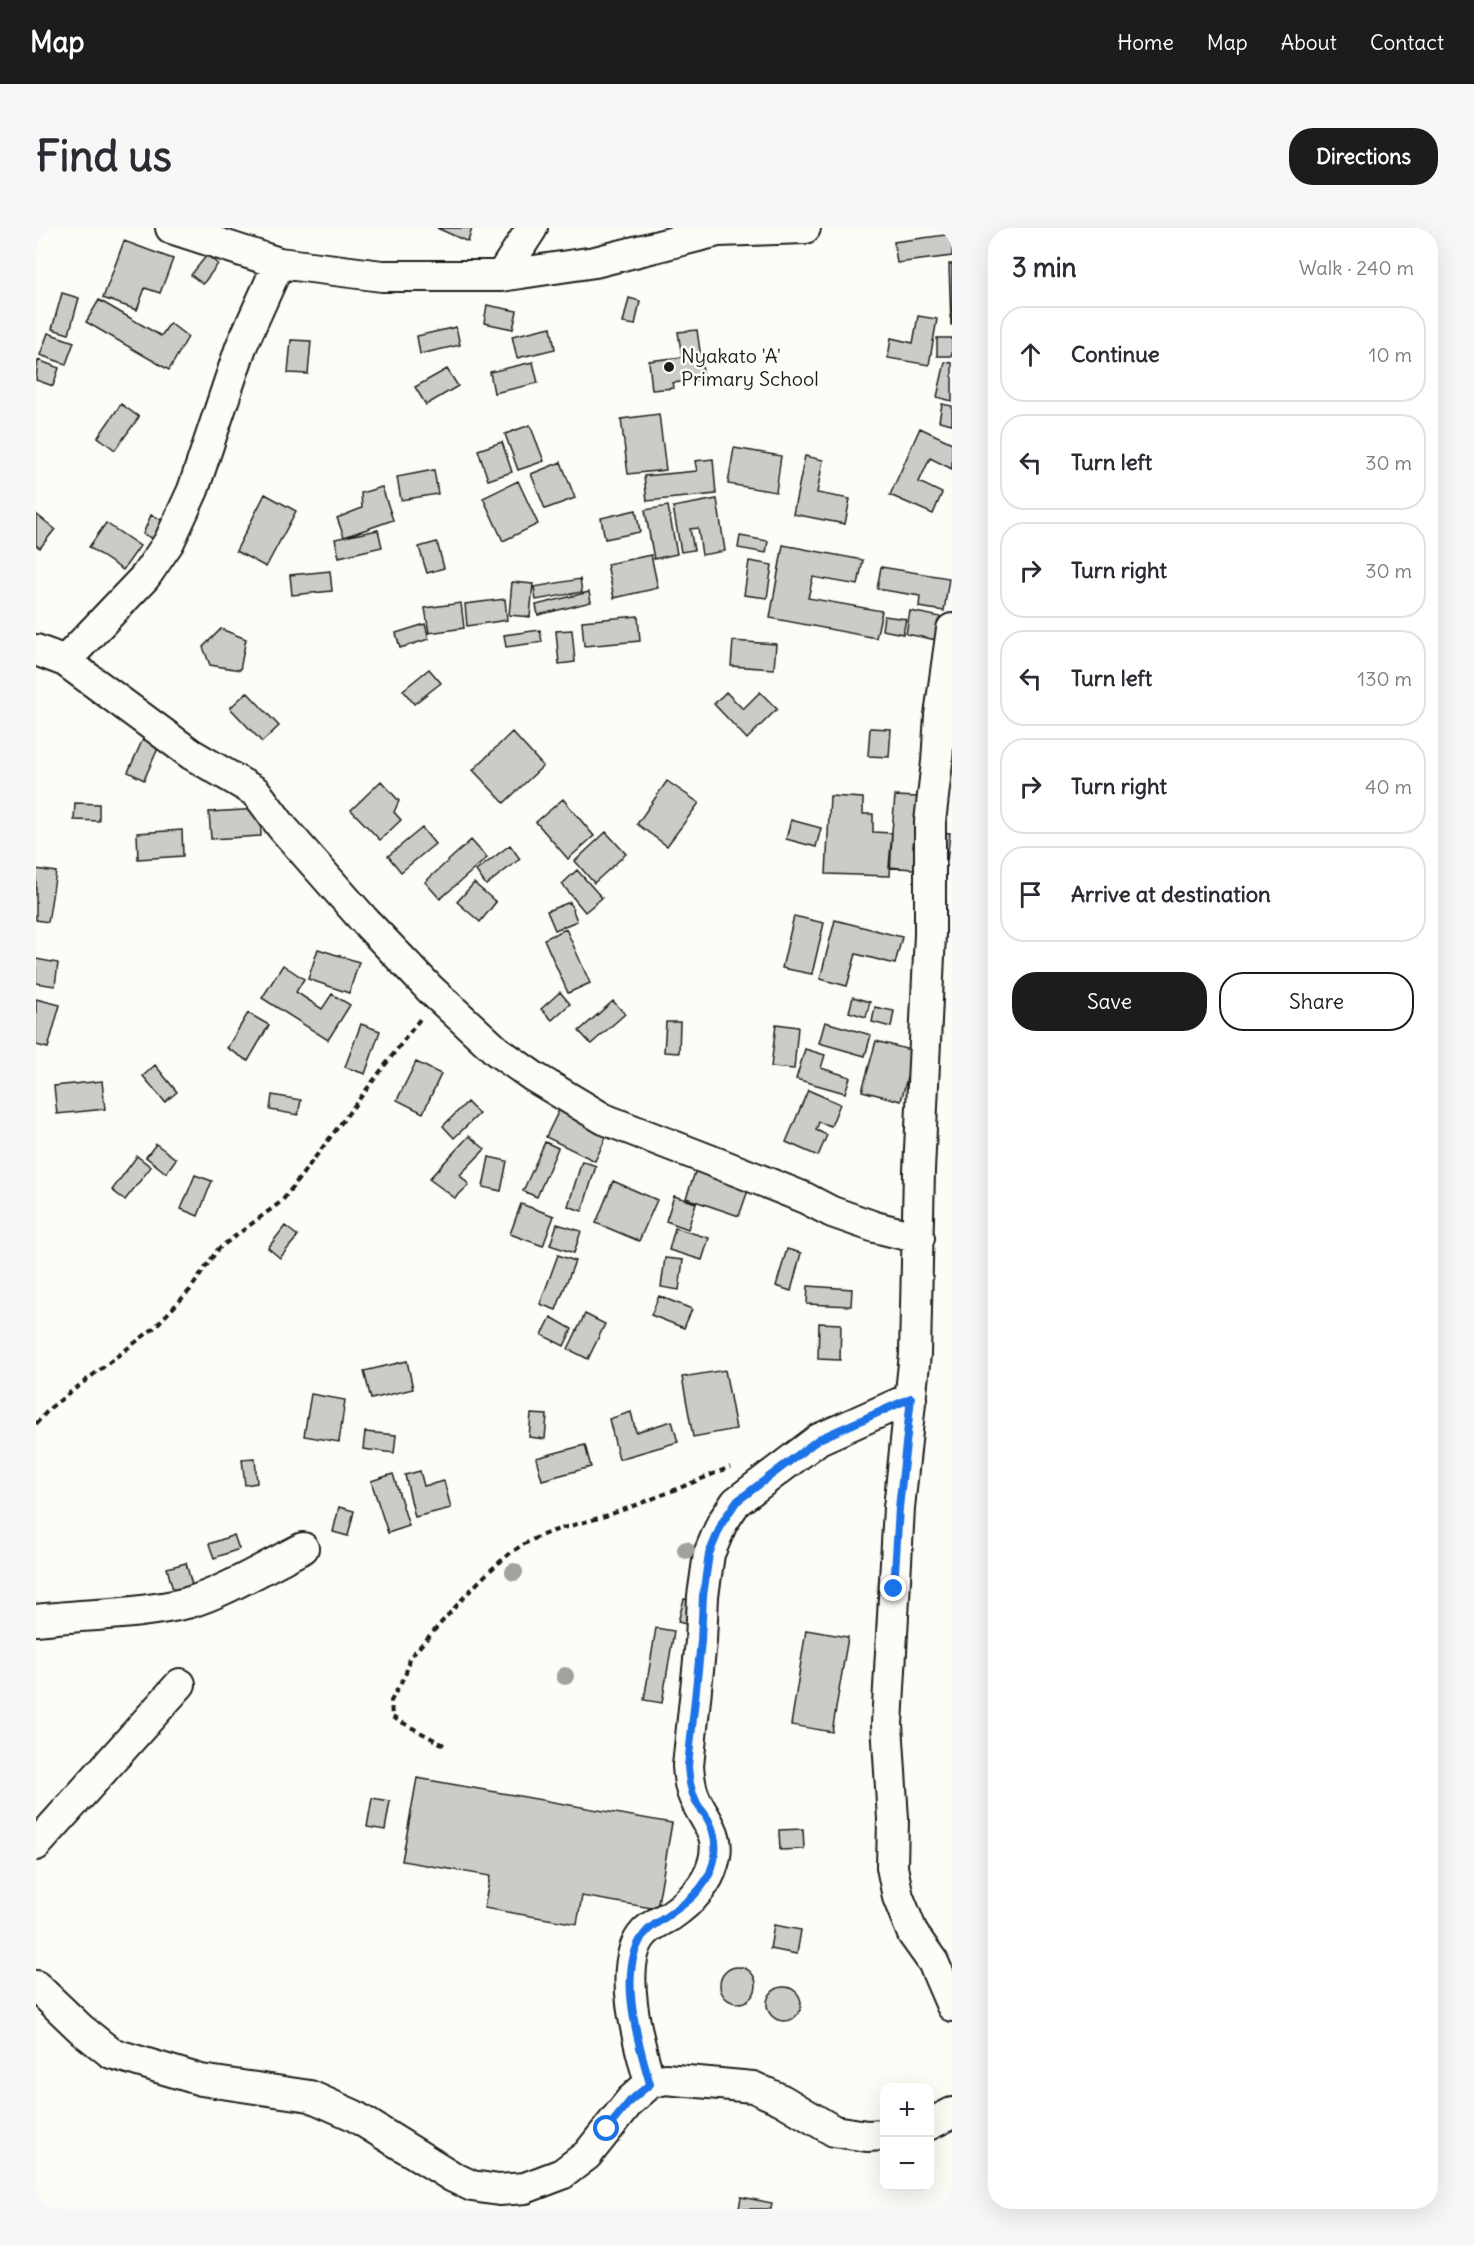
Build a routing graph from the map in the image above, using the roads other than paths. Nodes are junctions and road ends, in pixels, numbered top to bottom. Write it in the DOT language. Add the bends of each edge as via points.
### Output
graph roads {
  1 [pos="171,228"];
  2 [pos="532,228"];
  3 [pos="805,228"];
  4 [pos="699,231"];
  5 [pos="279,263"];
  6 [pos="501,276"];
  7 [pos="952,629"];
  8 [pos="36,650"];
  9 [pos="65,661"];
  10 [pos="919,1238"];
  11 [pos="911,1398"];
  12 [pos="303,1548"];
  13 [pos="36,1620"];
  14 [pos="180,1684"];
  15 [pos="36,1845"];
  16 [pos="36,1986"];
  17 [pos="952,2006"];
  18 [pos="650,2084"];
  19 [pos="952,2113"];
  20 [pos="934,2122"];
  21 [pos="880,2135"];
  1 -- 5 [label="street"];
  2 -- 6 [label="street"];
  3 -- 4 [label="street"];
  4 -- 6 [label="street" via="595,262"];
  5 -- 6 [label="street" via="382,276"];
  5 -- 9 [label="street" via="241,347 193,490 169,542 145,577"];
  7 -- 10 [label="street" via="930,822"];
  8 -- 9 [label="street"];
  9 -- 10 [label="street" via="191,754 256,792 363,919 438,996 497,1051 534,1077 604,1119 832,1212"];
  10 -- 11 [label="street"];
  11 -- 17 [label="street" via="899,1508 888,1689 892,1868 898,1897 914,1934 933,1962"];
  11 -- 18 [label="street" via="819,1439 736,1502 709,1554 688,1766 695,1801 708,1818 716,1842 714,1864 704,1886 644,1932 633,1953 635,2031"];
  12 -- 13 [label="street" via="187,1603 142,1612"];
  14 -- 15 [label="street"];
  16 -- 18 [label="street" via="111,2053 201,2080 310,2096 353,2115 472,2186 525,2188 562,2174 587,2155 630,2101"];
  18 -- 21 [label="street" via="665,2079 753,2087 834,2131"];
  19 -- 20 [label="street"];
}
